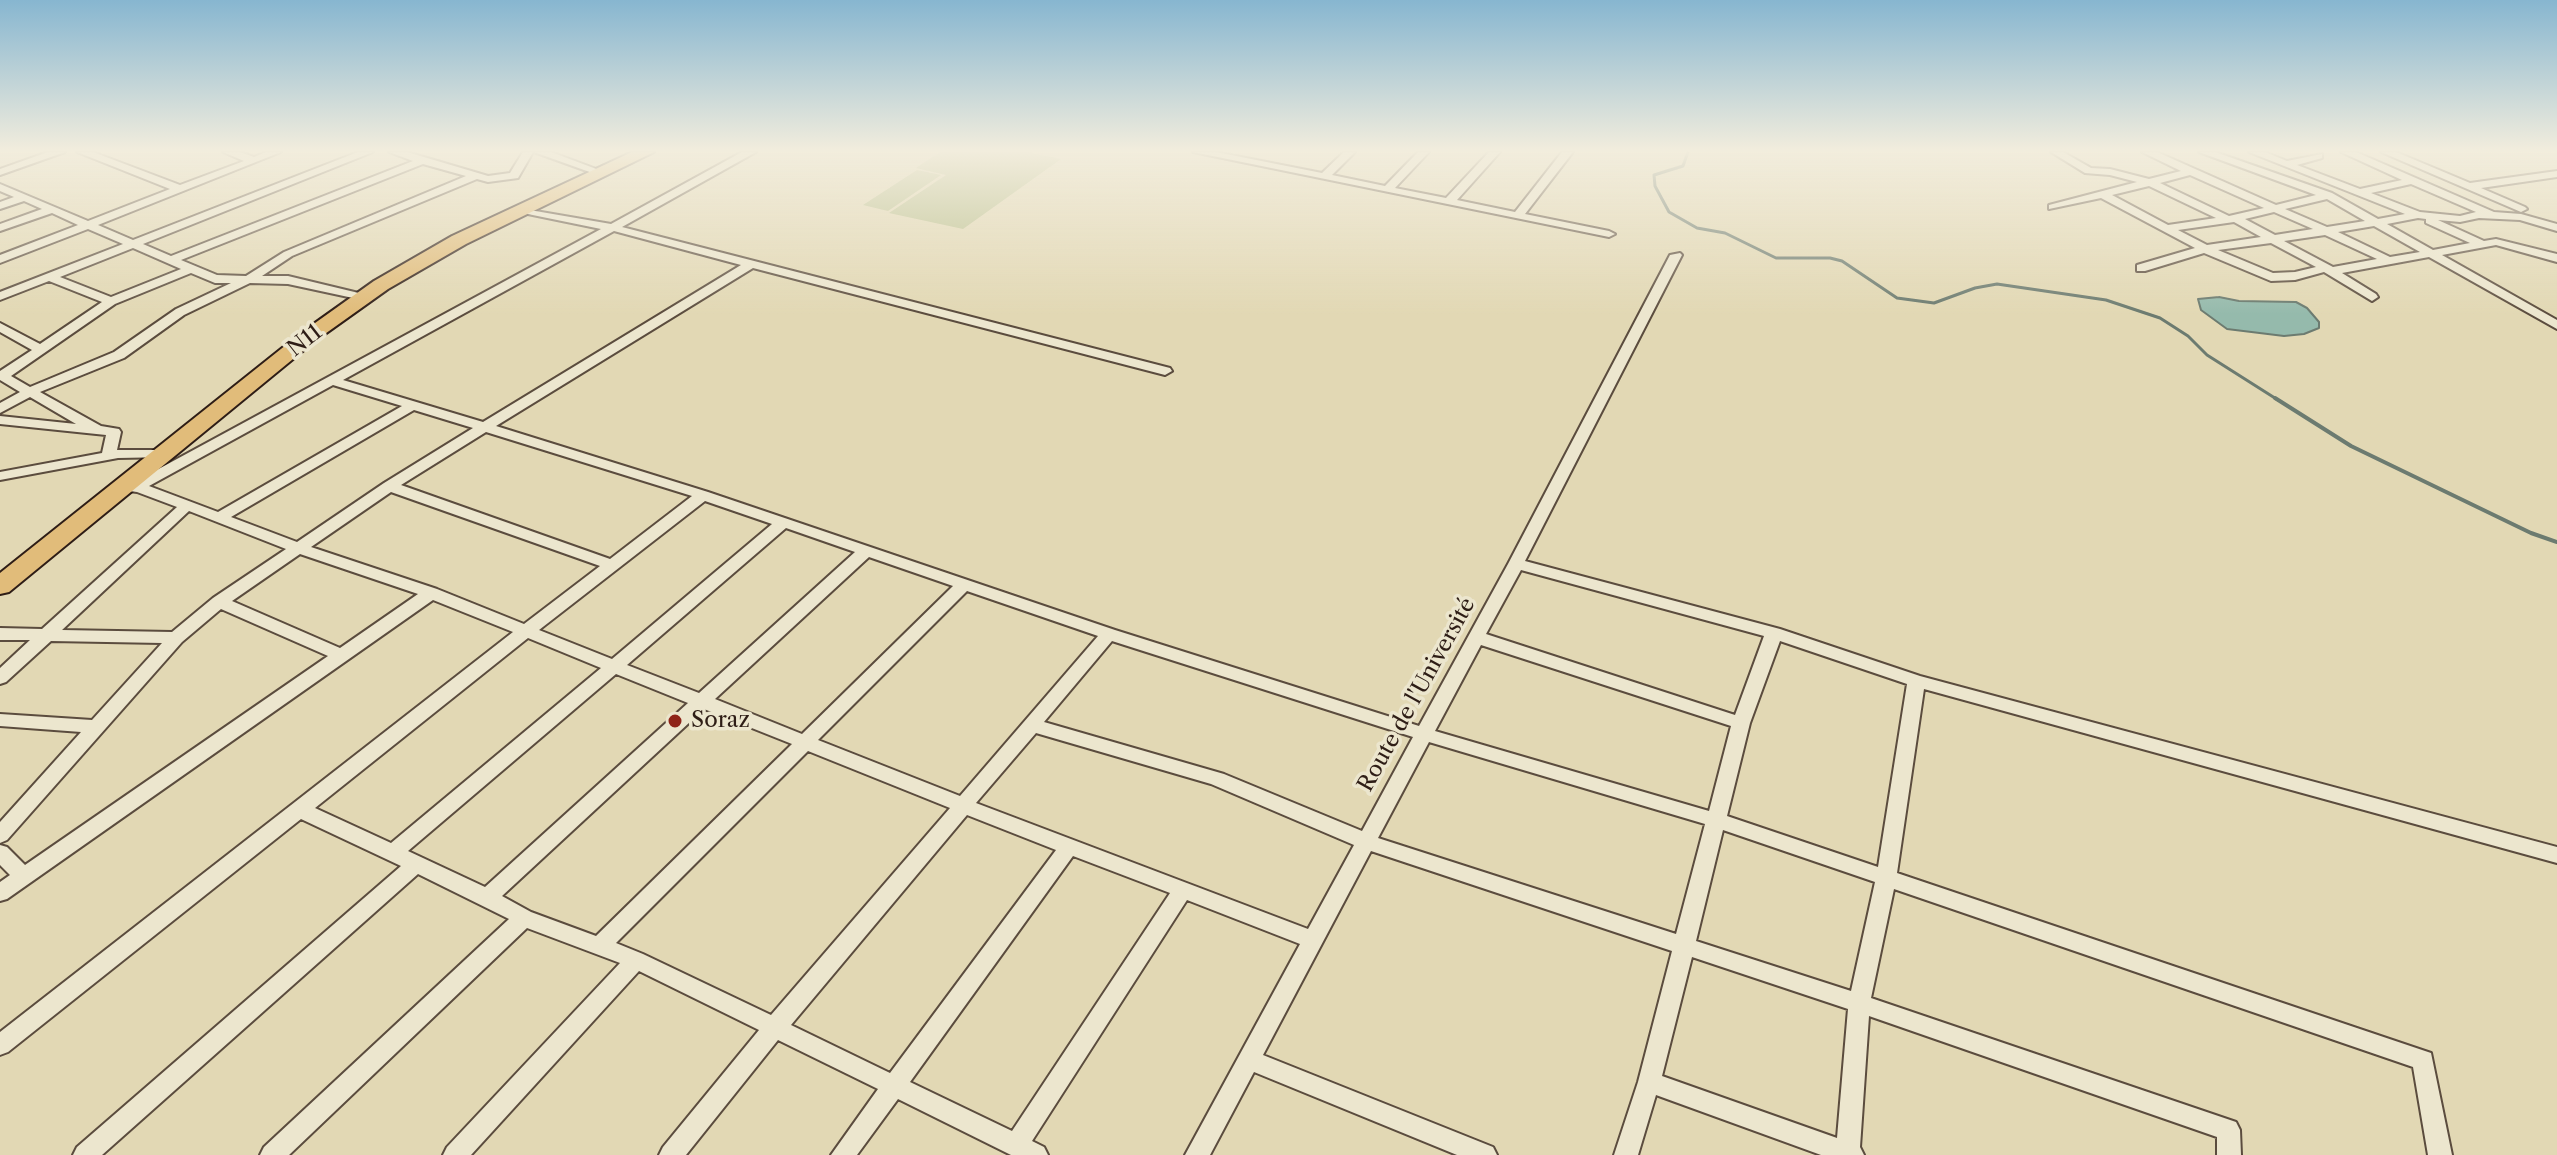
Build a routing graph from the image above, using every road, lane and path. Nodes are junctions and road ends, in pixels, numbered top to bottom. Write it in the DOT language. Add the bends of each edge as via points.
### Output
graph roads {
  1 [pos="40,206"];
  2 [pos="135,206"];
  3 [pos="227,206"];
  4 [pos="307,206"];
  5 [pos="404,206"];
  6 [pos="531,206"];
  7 [pos="654,206"];
  8 [pos="1474,206"];
  9 [pos="1525,206"];
  10 [pos="2058,206"];
  11 [pos="2124,206"];
  12 [pos="2203,206"];
  13 [pos="2269,206"];
  14 [pos="2288,206"];
  15 [pos="2348,206"];
  16 [pos="2395,206"];
  17 [pos="2471,206"];
  18 [pos="2514,206"];
  19 [pos="2053,207"];
  20 [pos="2276,209"];
  21 [pos="2521,209"];
  22 [pos="50,210"];
  23 [pos="522,210"];
  24 [pos="1518,215"];
  25 [pos="2418,215"];
  26 [pos="2491,215"];
  27 [pos="2232,219"];
  28 [pos="2377,222"];
  29 [pos="84,225"];
  30 [pos="0,228"];
  31 [pos="614,228"];
  32 [pos="2168,228"];
  33 [pos="2557,228"];
  34 [pos="2326,231"];
  35 [pos="1609,234"];
  36 [pos="2272,238"];
  37 [pos="128,244"];
  38 [pos="2484,245"];
  39 [pos="2205,249"];
  40 [pos="2427,253"];
  41 [pos="1676,255"];
  42 [pos="2557,258"];
  43 [pos="0,259"];
  44 [pos="2387,260"];
  45 [pos="168,261"];
  46 [pos="750,264"];
  47 [pos="2141,268"];
  48 [pos="190,269"];
  49 [pos="2329,270"];
  50 [pos="49,277"];
  51 [pos="249,279"];
  52 [pos="0,296"];
  53 [pos="2372,297"];
  54 [pos="363,298"];
  55 [pos="111,301"];
  56 [pos="2557,325"];
  57 [pos="0,327"];
  58 [pos="40,349"];
  59 [pos="1165,371"];
  60 [pos="334,381"];
  61 [pos="29,392"];
  62 [pos="412,406"];
  63 [pos="0,409"];
  64 [pos="0,420"];
  65 [pos="482,428"];
  66 [pos="97,430"];
  67 [pos="165,454"];
  68 [pos="109,455"];
  69 [pos="0,476"];
  70 [pos="389,486"];
  71 [pos="132,488"];
  72 [pos="703,495"];
  73 [pos="186,506"];
  74 [pos="218,518"];
  75 [pos="784,522"];
  76 [pos="296,547"];
  77 [pos="865,552"];
  78 [pos="1516,564"];
  79 [pos="611,565"];
  80 [pos="964,585"];
  81 [pos="0,586"];
  82 [pos="431,593"];
  83 [pos="219,602"];
  84 [pos="526,631"];
  85 [pos="1774,633"];
  86 [pos="0,634"];
  87 [pos="1109,634"];
  88 [pos="45,635"];
  89 [pos="1476,637"];
  90 [pos="176,638"];
  91 [pos="340,655"];
  92 [pos="615,668"];
  93 [pos="0,678"];
  94 [pos="1916,681"];
  95 [pos="703,699"];
  96 [pos="0,720"];
  97 [pos="1741,723"];
  98 [pos="1032,725"];
  99 [pos="95,727"];
  100 [pos="1424,734"];
  101 [pos="804,741"];
  102 [pos="964,806"];
  103 [pos="301,810"];
  104 [pos="1716,820"];
  105 [pos="0,835"];
  106 [pos="1365,841"];
  107 [pos="1070,846"];
  108 [pos="0,853"];
  109 [pos="393,853"];
  110 [pos="2557,855"];
  111 [pos="416,864"];
  112 [pos="24,876"];
  113 [pos="1886,877"];
  114 [pos="1183,890"];
  115 [pos="0,893"];
  116 [pos="487,897"];
  117 [pos="524,918"];
  118 [pos="1313,940"];
  119 [pos="600,946"];
  120 [pos="1683,947"];
  121 [pos="636,960"];
  122 [pos="1859,1003"];
  123 [pos="775,1027"];
  124 [pos="0,1045"];
  125 [pos="1250,1060"];
  126 [pos="1649,1082"];
  127 [pos="891,1087"];
  128 [pos="1016,1145"];
  129 [pos="1849,1154"];
  130 [pos="85,1155"];
  131 [pos="272,1155"];
  132 [pos="455,1155"];
  133 [pos="671,1155"];
  134 [pos="843,1155"];
  135 [pos="1036,1155"];
  136 [pos="1197,1155"];
  137 [pos="1485,1155"];
  138 [pos="1626,1155"];
  139 [pos="2229,1155"];
  140 [pos="2440,1155"];
  1 -- 22 [label="street"];
  2 -- 29 [label="street"];
  3 -- 37 [label="street"];
  4 -- 45 [label="street"];
  5 -- 51 [label="street" via="288,254"];
  6 -- 23 [label="main road, N11"];
  7 -- 31 [label="street"];
  8 -- 24 [label="street"];
  9 -- 24 [label="street"];
  10 -- 19 [label="street"];
  11 -- 32 [label="street"];
  12 -- 27 [label="street"];
  13 -- 20 [label="street"];
  14 -- 20 [label="street"];
  15 -- 28 [label="street"];
  16 -- 25 [label="street"];
  17 -- 26 [label="street"];
  18 -- 21 [label="street"];
  20 -- 27 [label="street"];
  20 -- 34 [label="street"];
  22 -- 29 [label="street"];
  22 -- 30 [label="street"];
  23 -- 31 [label="street"];
  23 -- 54 [label="main road, N11" via="423,259"];
  24 -- 35 [label="street"];
  25 -- 26 [label="street"];
  25 -- 28 [label="street"];
  25 -- 38 [label="street"];
  26 -- 33 [label="street"];
  27 -- 32 [label="street"];
  27 -- 36 [label="street"];
  28 -- 34 [label="street"];
  28 -- 40 [label="street"];
  29 -- 37 [label="street"];
  29 -- 43 [label="street"];
  31 -- 46 [label="street"];
  31 -- 60 [label="street"];
  32 -- 39 [label="street"];
  34 -- 36 [label="street"];
  34 -- 44 [label="street"];
  36 -- 39 [label="street"];
  36 -- 49 [label="street"];
  37 -- 45 [label="street"];
  37 -- 50 [label="street"];
  38 -- 40 [label="street"];
  38 -- 42 [label="street" via="2502,243"];
  39 -- 47 [label="street"];
  39 -- 49 [label="street" via="2271,277"];
  40 -- 44 [label="street"];
  40 -- 56 [label="street"];
  41 -- 78 [label="street, Route de l'Université"];
  44 -- 49 [label="street"];
  45 -- 48 [label="street"];
  46 -- 59 [label="street"];
  46 -- 65 [label="street"];
  48 -- 51 [label="street" via="215,279"];
  48 -- 55 [label="street"];
  49 -- 53 [label="street"];
  50 -- 52 [label="street"];
  50 -- 55 [label="street"];
  51 -- 54 [label="street" via="288,280"];
  51 -- 61 [label="street" via="180,312 119,355"];
  54 -- 67 [label="main road, N11"];
  55 -- 58 [label="street"];
  57 -- 58 [label="street"];
  58 -- 61 [label="street" via="2,376"];
  60 -- 62 [label="street"];
  60 -- 71 [label="street"];
  61 -- 63 [label="street"];
  61 -- 66 [label="street"];
  62 -- 65 [label="street"];
  62 -- 74 [label="street"];
  64 -- 66 [label="street"];
  65 -- 70 [label="street"];
  65 -- 72 [label="street"];
  66 -- 68 [label="street" via="114,432"];
  67 -- 68 [label="street"];
  67 -- 71 [label="main road, N11"];
  68 -- 69 [label="street"];
  70 -- 76 [label="street"];
  70 -- 79 [label="street"];
  71 -- 73 [label="street"];
  71 -- 81 [label="main road, N11"];
  72 -- 75 [label="street"];
  72 -- 79 [label="street"];
  73 -- 74 [label="street"];
  73 -- 88 [label="street"];
  74 -- 76 [label="street"];
  75 -- 77 [label="street"];
  75 -- 92 [label="street"];
  76 -- 82 [label="street"];
  76 -- 83 [label="street"];
  77 -- 80 [label="street"];
  77 -- 95 [label="street"];
  78 -- 85 [label="street"];
  78 -- 89 [label="street, Route de l'Université"];
  79 -- 84 [label="street"];
  80 -- 87 [label="street"];
  80 -- 101 [label="street"];
  82 -- 84 [label="street"];
  82 -- 91 [label="street"];
  83 -- 90 [label="street"];
  83 -- 91 [label="street"];
  84 -- 92 [label="street"];
  84 -- 103 [label="street"];
  85 -- 94 [label="street"];
  85 -- 97 [label="street"];
  86 -- 88 [label="street"];
  87 -- 98 [label="street"];
  87 -- 100 [label="street"];
  88 -- 90 [label="street"];
  88 -- 93 [label="street"];
  89 -- 97 [label="street"];
  89 -- 100 [label="street, Route de l'Université"];
  90 -- 99 [label="street"];
  91 -- 112 [label="street"];
  92 -- 95 [label="street"];
  92 -- 109 [label="street"];
  94 -- 110 [label="street"];
  94 -- 113 [label="street"];
  95 -- 101 [label="street"];
  95 -- 116 [label="street"];
  96 -- 99 [label="street"];
  97 -- 104 [label="street"];
  98 -- 102 [label="street"];
  98 -- 106 [label="street" via="1217,779"];
  99 -- 105 [label="street"];
  100 -- 104 [label="street"];
  100 -- 106 [label="street, Route de l'Université"];
  101 -- 102 [label="street"];
  101 -- 119 [label="street"];
  102 -- 107 [label="street"];
  102 -- 123 [label="street"];
  103 -- 109 [label="street"];
  103 -- 124 [label="street"];
  104 -- 113 [label="street"];
  104 -- 120 [label="street"];
  106 -- 118 [label="street, Route de l'Université"];
  106 -- 120 [label="street"];
  107 -- 114 [label="street"];
  107 -- 127 [label="street"];
  108 -- 112 [label="street"];
  109 -- 111 [label="street"];
  111 -- 116 [label="street"];
  111 -- 130 [label="street"];
  112 -- 115 [label="street"];
  113 -- 122 [label="street"];
  113 -- 140 [label="street" via="2423,1060"];
  114 -- 118 [label="street"];
  114 -- 128 [label="street"];
  116 -- 117 [label="street"];
  117 -- 119 [label="street"];
  117 -- 131 [label="street"];
  118 -- 125 [label="street, Route de l'Université"];
  119 -- 121 [label="street"];
  120 -- 122 [label="street"];
  120 -- 126 [label="street"];
  121 -- 123 [label="street"];
  121 -- 132 [label="street"];
  122 -- 129 [label="street"];
  122 -- 139 [label="street" via="2228,1130"];
  123 -- 127 [label="street"];
  123 -- 133 [label="street"];
  125 -- 136 [label="street, Route de l'Université"];
  125 -- 137 [label="street"];
  126 -- 129 [label="street"];
  126 -- 138 [label="street"];
  127 -- 128 [label="street"];
  127 -- 134 [label="street"];
  128 -- 135 [label="street"];
}
